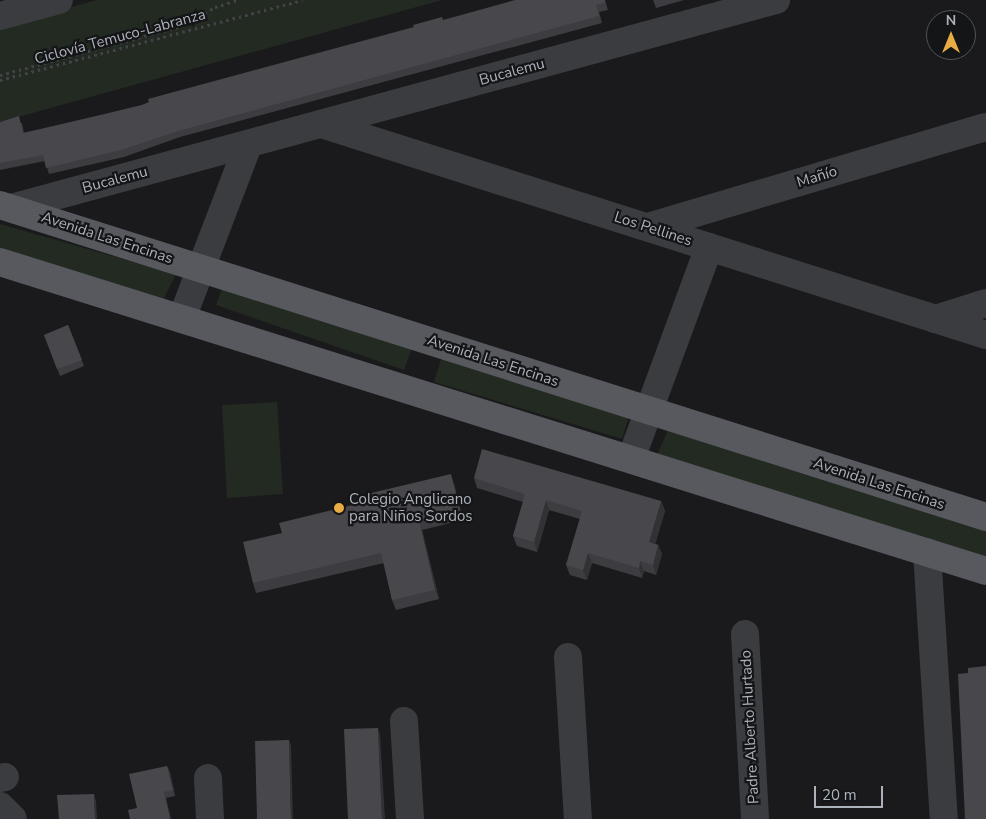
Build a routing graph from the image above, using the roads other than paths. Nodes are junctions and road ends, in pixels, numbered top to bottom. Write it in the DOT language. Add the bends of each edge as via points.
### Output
graph roads {
  1 [pos="776,0"];
  2 [pos="53,1"];
  3 [pos="0,16"];
  4 [pos="321,124"];
  5 [pos="986,127"];
  6 [pos="248,145"];
  7 [pos="5,206"];
  8 [pos="648,227"];
  9 [pos="709,247"];
  10 [pos="0,262"];
  11 [pos="201,268"];
  12 [pos="986,303"];
  13 [pos="182,318"];
  14 [pos="935,319"];
  15 [pos="986,335"];
  16 [pos="648,410"];
  17 [pos="630,459"];
  18 [pos="986,518"];
  19 [pos="927,552"];
  20 [pos="986,571"];
  21 [pos="745,634"];
  22 [pos="568,657"];
  23 [pos="404,721"];
  24 [pos="208,778"];
  25 [pos="0,806"];
  26 [pos="13,819"];
  27 [pos="210,819"];
  28 [pos="410,819"];
  29 [pos="578,819"];
  30 [pos="755,819"];
  31 [pos="944,819"];
  1 -- 4 [label="street, Bucalemu"];
  2 -- 3 [label="street"];
  4 -- 6 [label="street, Bucalemu"];
  4 -- 8 [label="street, Los Pellines"];
  5 -- 8 [label="street, Mañío"];
  6 -- 7 [label="street, Bucalemu"];
  6 -- 11 [label="street"];
  7 -- 11 [label="main road, Avenida Las Encinas"];
  8 -- 9 [label="street, Los Pellines"];
  9 -- 14 [label="street, Los Pellines"];
  9 -- 16 [label="street"];
  10 -- 13 [label="main road"];
  11 -- 13 [label="street"];
  11 -- 16 [label="main road, Avenida Las Encinas"];
  12 -- 14 [label="street"];
  13 -- 17 [label="main road"];
  14 -- 15 [label="street, Los Pellines"];
  16 -- 17 [label="street"];
  16 -- 18 [label="main road, Avenida Las Encinas"];
  17 -- 19 [label="main road"];
  19 -- 20 [label="main road"];
  19 -- 31 [label="street"];
  21 -- 30 [label="street, Padre Alberto Hurtado"];
  22 -- 29 [label="street"];
  23 -- 28 [label="street"];
  24 -- 27 [label="street"];
  25 -- 26 [label="street"];
}
